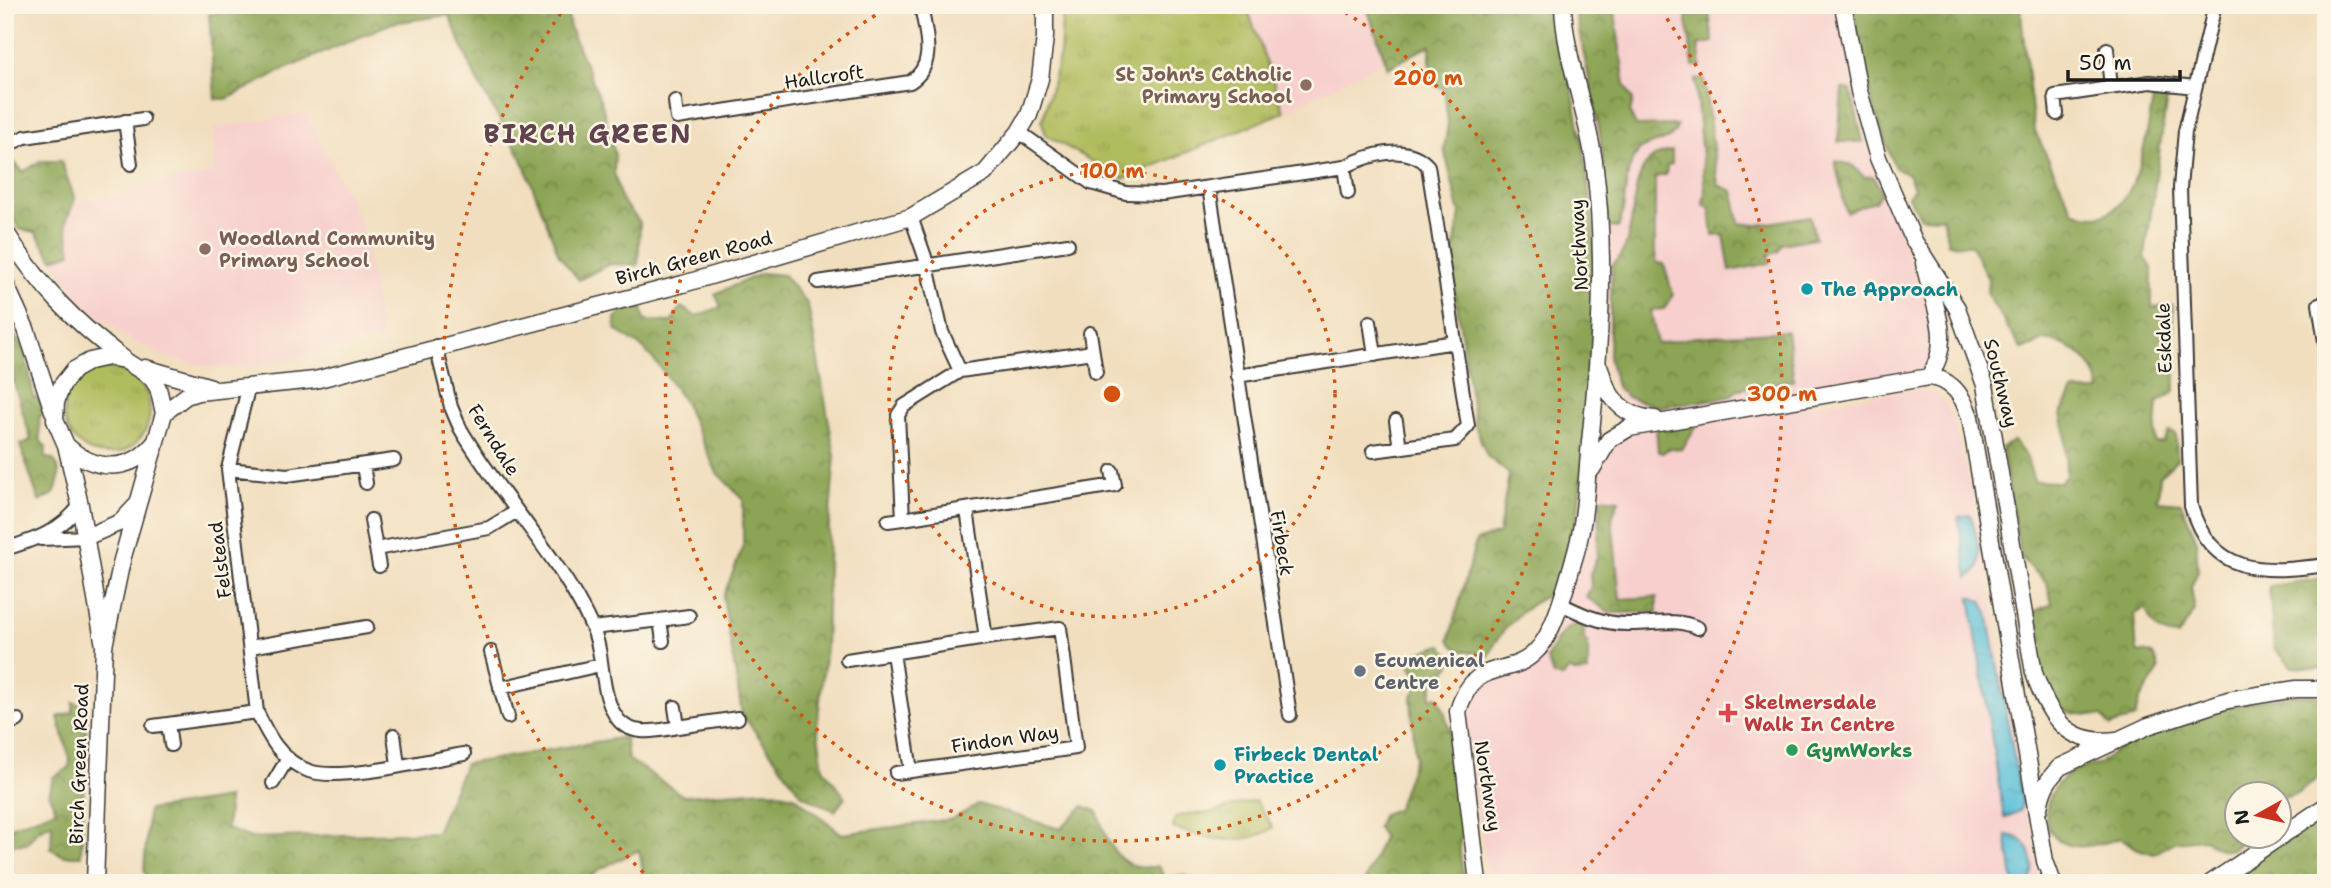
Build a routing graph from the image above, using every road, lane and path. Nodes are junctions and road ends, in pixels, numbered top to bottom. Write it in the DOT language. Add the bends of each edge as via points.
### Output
graph roads {
  1 [pos="921,5"];
  2 [pos="1045,5"];
  3 [pos="1563,5"];
  4 [pos="1843,5"];
  5 [pos="2215,5"];
  6 [pos="2107,49"];
  7 [pos="2111,87"];
  8 [pos="2195,87"];
  9 [pos="675,101"];
  10 [pos="2057,114"];
  11 [pos="143,119"];
  12 [pos="125,121"];
  13 [pos="1019,132"];
  14 [pos="7,144"];
  15 [pos="131,164"];
  16 [pos="1344,167"];
  17 [pos="1209,187"];
  18 [pos="1348,192"];
  19 [pos="911,217"];
  20 [pos="5,232"];
  21 [pos="1068,244"];
  22 [pos="1923,257"];
  23 [pos="928,265"];
  24 [pos="818,282"];
  25 [pos="5,283"];
  26 [pos="2326,303"];
  27 [pos="13,313"];
  28 [pos="1370,322"];
  29 [pos="1090,333"];
  30 [pos="1455,342"];
  31 [pos="436,346"];
  32 [pos="2326,348"];
  33 [pos="1093,352"];
  34 [pos="1375,355"];
  35 [pos="1598,359"];
  36 [pos="132,363"];
  37 [pos="960,371"];
  38 [pos="1096,372"];
  39 [pos="1237,376"];
  40 [pos="1929,377"];
  41 [pos="223,389"];
  42 [pos="248,389"];
  43 [pos="164,413"];
  44 [pos="1671,419"];
  45 [pos="55,421"];
  46 [pos="1396,421"];
  47 [pos="157,439"];
  48 [pos="66,445"];
  49 [pos="1400,448"];
  50 [pos="1373,451"];
  51 [pos="394,460"];
  52 [pos="363,466"];
  53 [pos="228,469"];
  54 [pos="1112,471"];
  55 [pos="366,483"];
  56 [pos="1588,485"];
  57 [pos="138,503"];
  58 [pos="80,505"];
  59 [pos="967,510"];
  60 [pos="517,511"];
  61 [pos="903,519"];
  62 [pos="371,520"];
  63 [pos="888,521"];
  64 [pos="86,537"];
  65 [pos="37,539"];
  66 [pos="5,549"];
  67 [pos="376,549"];
  68 [pos="2326,565"];
  69 [pos="379,566"];
  70 [pos="1559,603"];
  71 [pos="690,616"];
  72 [pos="660,620"];
  73 [pos="367,627"];
  74 [pos="593,628"];
  75 [pos="1698,628"];
  76 [pos="986,638"];
  77 [pos="663,641"];
  78 [pos="104,646"];
  79 [pos="250,647"];
  80 [pos="491,652"];
  81 [pos="893,653"];
  82 [pos="847,660"];
  83 [pos="600,665"];
  84 [pos="500,688"];
  85 [pos="2326,689"];
  86 [pos="675,707"];
  87 [pos="257,712"];
  88 [pos="1290,715"];
  89 [pos="508,717"];
  90 [pos="738,718"];
  91 [pos="18,720"];
  92 [pos="168,724"];
  93 [pos="5,725"];
  94 [pos="153,726"];
  95 [pos="678,727"];
  96 [pos="394,735"];
  97 [pos="2117,740"];
  98 [pos="171,745"];
  99 [pos="464,754"];
  100 [pos="288,758"];
  101 [pos="398,765"];
  102 [pos="911,771"];
  103 [pos="895,773"];
  104 [pos="273,783"];
  105 [pos="2326,806"];
  106 [pos="2038,818"];
  107 [pos="1477,855"];
  108 [pos="95,883"];
  109 [pos="1478,883"];
  110 [pos="1489,883"];
  111 [pos="2053,883"];
  112 [pos="2211,883"];
  1 -- 9 [label="street, Hallcroft" via="928,57 922,73 909,82 677,118"];
  2 -- 13 [label="street, Birch Green Road" via="1040,79"];
  3 -- 35 [label="street, Northway" via="1599,198 1603,283"];
  4 -- 22 [label="street, Southway" via="1859,91 1878,158"];
  5 -- 8 [label="street, Eskdale"];
  6 -- 7 [label="street"];
  7 -- 8 [label="street" via="2150,82"];
  7 -- 10 [label="street" via="2055,96"];
  8 -- 68 [label="street, Eskdale" via="2181,161 2179,217 2189,481 2196,521 2222,555 2245,567 2276,571"];
  11 -- 12 [label="street"];
  12 -- 14 [label="street"];
  12 -- 15 [label="street"];
  13 -- 17 [label="street" via="1106,189 1145,195"];
  13 -- 19 [label="street, Birch Green Road" via="985,173"];
  16 -- 17 [label="street"];
  16 -- 18 [label="street"];
  16 -- 30 [label="street" via="1360,159 1398,153 1415,155 1428,166"];
  17 -- 39 [label="street, Firbeck"];
  19 -- 23 [label="street"];
  19 -- 31 [label="street, Birch Green Road" via="667,288"];
  20 -- 36 [label="street" via="63,310"];
  21 -- 23 [label="street"];
  22 -- 40 [label="street" via="1942,331 1940,357"];
  22 -- 97 [label="street, Southway" via="1957,308 1985,385 2034,673 2042,697 2054,718 2071,733 2086,740"];
  23 -- 24 [label="street"];
  23 -- 37 [label="street" via="942,332"];
  25 -- 27 [label="street"];
  26 -- 32 [label="street" via="2319,303"];
  27 -- 45 [label="street"];
  28 -- 34 [label="street"];
  29 -- 33 [label="street"];
  30 -- 34 [label="street"];
  30 -- 49 [label="street" via="1468,426 1465,432 1455,440"];
  31 -- 42 [label="street, Birch Green Road" via="315,380"];
  31 -- 60 [label="street, Ferndale" via="454,415"];
  33 -- 37 [label="street"];
  33 -- 38 [label="street"];
  34 -- 39 [label="street"];
  35 -- 44 [label="street" via="1608,391 1622,410 1644,418"];
  35 -- 56 [label="street, Northway"];
  36 -- 41 [label="street, Birch Green Road" via="163,376"];
  36 -- 43 [label="street" via="158,388"];
  36 -- 45 [label="street" via="108,358 74,370 62,384"];
  37 -- 61 [label="street" via="904,406 898,415"];
  39 -- 88 [label="street, Firbeck"];
  40 -- 44 [label="street, Northway"];
  40 -- 106 [label="street, Southway" via="1959,393 1970,417"];
  41 -- 42 [label="street, Birch Green Road"];
  41 -- 43 [label="street, Birch Green Road" via="186,396"];
  42 -- 53 [label="street, Felstead"];
  43 -- 47 [label="street"];
  44 -- 56 [label="street, Northway" via="1629,428 1609,440 1595,460"];
  45 -- 48 [label="street"];
  46 -- 49 [label="street"];
  47 -- 48 [label="street" via="134,461 116,467 97,466"];
  47 -- 57 [label="street"];
  48 -- 58 [label="street"];
  49 -- 50 [label="street"];
  51 -- 52 [label="street"];
  52 -- 53 [label="street" via="287,475"];
  52 -- 55 [label="street"];
  53 -- 79 [label="street, Felstead"];
  54 -- 59 [label="street" via="1115,485"];
  56 -- 70 [label="street, Northway" via="1581,536"];
  57 -- 64 [label="street" via="121,523"];
  57 -- 78 [label="street"];
  58 -- 64 [label="street"];
  58 -- 65 [label="street" via="63,524"];
  59 -- 61 [label="street"];
  59 -- 76 [label="street"];
  60 -- 67 [label="street" via="489,528"];
  60 -- 74 [label="street, Ferndale" via="565,576"];
  61 -- 63 [label="street"];
  62 -- 67 [label="street"];
  64 -- 65 [label="street"];
  64 -- 78 [label="street"];
  65 -- 66 [label="street"];
  67 -- 69 [label="street"];
  70 -- 75 [label="street" via="1612,623 1676,620"];
  70 -- 107 [label="street, Northway" via="1537,651 1529,658 1487,671 1468,687 1462,699 1458,726"];
  71 -- 72 [label="street"];
  72 -- 74 [label="street"];
  72 -- 77 [label="street"];
  73 -- 79 [label="street"];
  74 -- 83 [label="street, Ferndale"];
  76 -- 81 [label="street, Findon Way"];
  76 -- 102 [label="street, Findon Way" via="1059,628 1076,748"];
  78 -- 108 [label="street, Birch Green Road"];
  79 -- 87 [label="street, Felstead"];
  80 -- 84 [label="street"];
  81 -- 82 [label="street, Findon Way"];
  81 -- 102 [label="street"];
  83 -- 84 [label="street"];
  83 -- 95 [label="street, Ferndale" via="615,715 629,728 648,732"];
  84 -- 89 [label="street"];
  85 -- 97 [label="street, Southway" via="2296,689 2228,701"];
  86 -- 95 [label="street"];
  87 -- 92 [label="street"];
  87 -- 100 [label="street, Felstead" via="270,740"];
  90 -- 95 [label="street, Ferndale"];
  91 -- 93 [label="street"];
  92 -- 94 [label="street"];
  92 -- 98 [label="street"];
  96 -- 101 [label="street"];
  97 -- 106 [label="street, Southway" via="2073,759 2049,778"];
  99 -- 101 [label="street, Felstead"];
  100 -- 101 [label="street, Felstead" via="309,771 337,775"];
  100 -- 104 [label="street"];
  102 -- 103 [label="street, Findon Way"];
  105 -- 112 [label="street"];
  106 -- 111 [label="street, Southway"];
  107 -- 109 [label="street, Northway"];
  107 -- 110 [label="street, Northway"];
}
